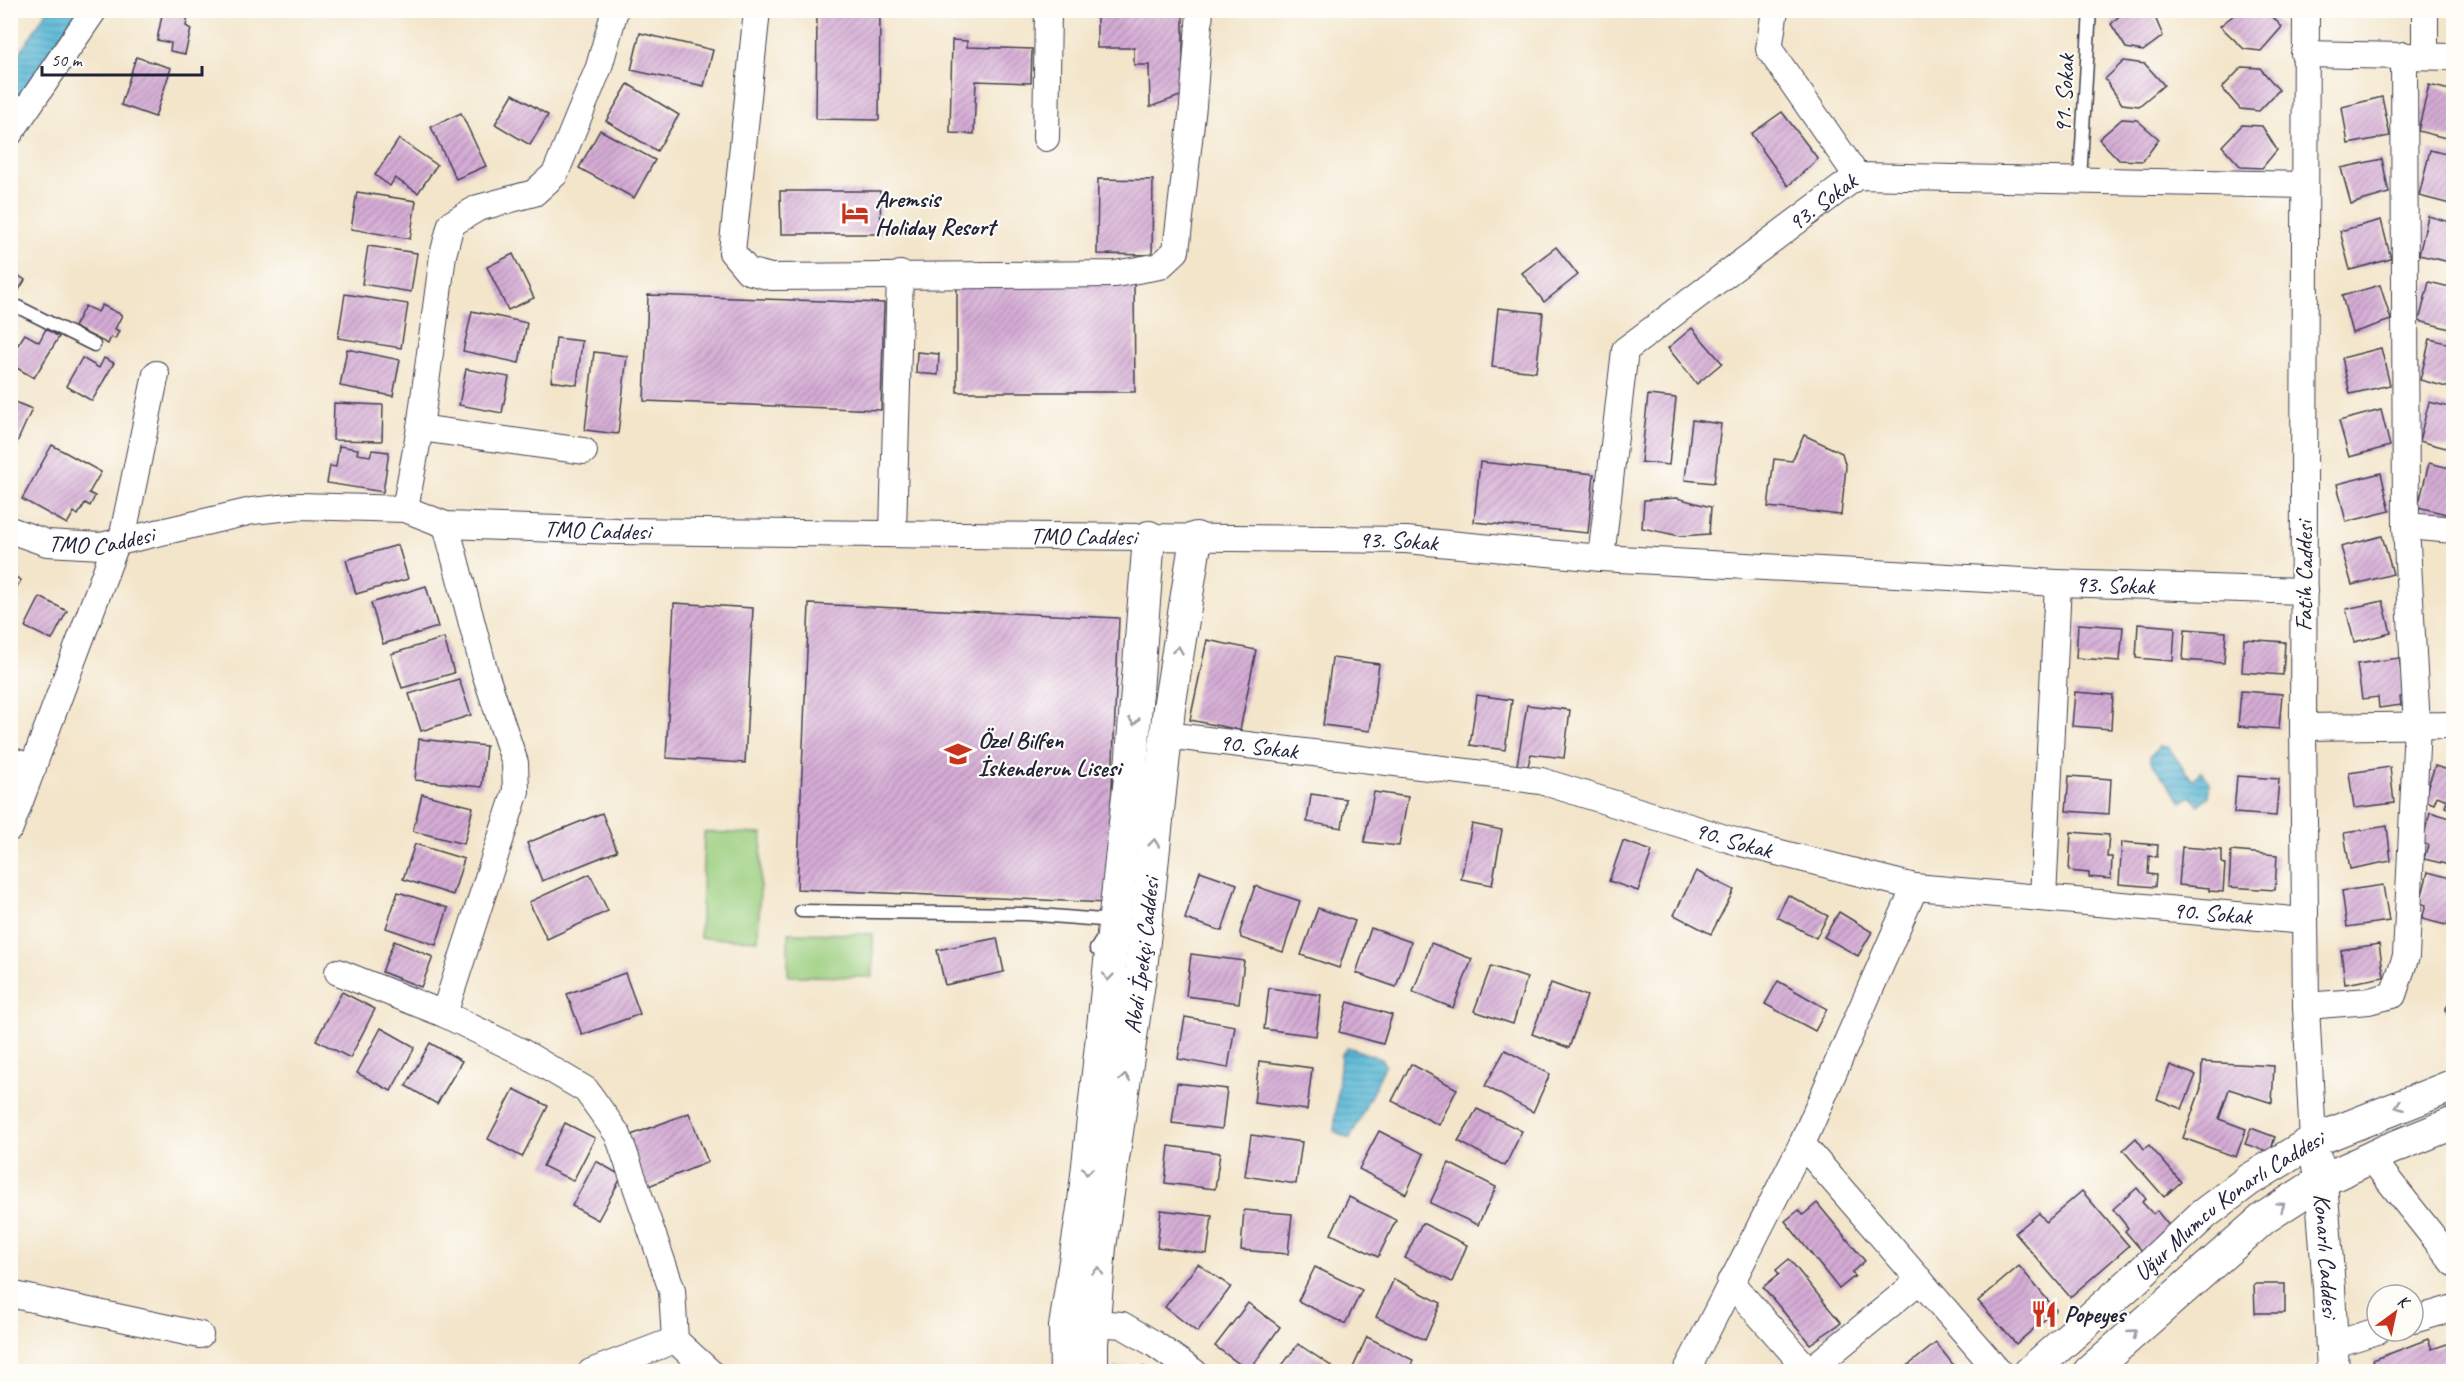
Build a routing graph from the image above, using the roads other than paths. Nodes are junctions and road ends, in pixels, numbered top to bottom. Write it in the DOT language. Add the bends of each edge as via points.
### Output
graph roads {
  1 [pos="94,10"];
  2 [pos="615,10"];
  3 [pos="757,10"];
  4 [pos="1048,10"];
  5 [pos="1200,10"];
  6 [pos="1775,10"];
  7 [pos="2090,10"];
  8 [pos="2306,10"];
  9 [pos="2425,10"];
  10 [pos="2304,54"];
  11 [pos="2415,55"];
  12 [pos="2454,57"];
  13 [pos="10,133"];
  14 [pos="1046,138"];
  15 [pos="1857,176"];
  16 [pos="2080,180"];
  17 [pos="2304,185"];
  18 [pos="900,274"];
  19 [pos="10,303"];
  20 [pos="94,345"];
  21 [pos="156,374"];
  22 [pos="420,428"];
  23 [pos="584,452"];
  24 [pos="405,509"];
  25 [pos="446,525"];
  26 [pos="2406,526"];
  27 [pos="10,530"];
  28 [pos="2454,530"];
  29 [pos="892,532"];
  30 [pos="1149,537"];
  31 [pos="1196,538"];
  32 [pos="119,541"];
  33 [pos="1601,558"];
  34 [pos="2058,583"];
  35 [pos="2304,591"];
  36 [pos="2454,725"];
  37 [pos="2416,726"];
  38 [pos="2303,727"];
  39 [pos="1166,735"];
  40 [pos="22,764"];
  41 [pos="10,828"];
  42 [pos="1915,887"];
  43 [pos="2043,898"];
  44 [pos="801,911"];
  45 [pos="1114,921"];
  46 [pos="2306,921"];
  47 [pos="1096,949"];
  48 [pos="338,972"];
  49 [pos="2306,1006"];
  50 [pos="444,1014"];
  51 [pos="2454,1085"];
  52 [pos="2454,1123"];
  53 [pos="2313,1141"];
  54 [pos="1802,1144"];
  55 [pos="2370,1158"];
  56 [pos="2321,1181"];
  57 [pos="2454,1263"];
  58 [pos="1920,1280"];
  59 [pos="1730,1282"];
  60 [pos="10,1294"];
  61 [pos="2454,1308"];
  62 [pos="2425,1316"];
  63 [pos="1094,1323"];
  64 [pos="200,1335"];
  65 [pos="2365,1338"];
  66 [pos="675,1340"];
  67 [pos="2332,1358"];
  68 [pos="591,1371"];
  69 [pos="710,1371"];
  70 [pos="1066,1371"];
  71 [pos="1092,1371"];
  72 [pos="1194,1371"];
  73 [pos="1686,1371"];
  74 [pos="1808,1371"];
  75 [pos="1999,1371"];
  76 [pos="2030,1371"];
  77 [pos="2089,1371"];
  1 -- 13 [label="street"];
  2 -- 22 [label="street" via="599,67 555,174 534,193 478,208 451,224 443,255"];
  3 -- 18 [label="street" via="732,252 748,271 771,277"];
  4 -- 14 [label="street"];
  5 -- 18 [label="street" via="1176,251 1160,266 1115,274"];
  6 -- 15 [label="street" via="1769,49"];
  7 -- 16 [label="lane, 91. Sokak"];
  8 -- 10 [label="street, Fatih Caddesi"];
  9 -- 11 [label="street"];
  10 -- 11 [label="street"];
  10 -- 17 [label="street, Fatih Caddesi"];
  11 -- 12 [label="street"];
  11 -- 26 [label="street"];
  15 -- 16 [label="street, 93. Sokak"];
  15 -- 33 [label="street, 93. Sokak" via="1625,350"];
  16 -- 17 [label="street, 93. Sokak"];
  17 -- 35 [label="street, Fatih Caddesi"];
  18 -- 29 [label="street"];
  19 -- 20 [label="lane"];
  21 -- 32 [label="street"];
  22 -- 23 [label="street"];
  22 -- 24 [label="street"];
  24 -- 25 [label="street, TMO Caddesi"];
  24 -- 32 [label="street, TMO Caddesi" via="300,506 252,511"];
  25 -- 29 [label="street, TMO Caddesi" via="618,531"];
  25 -- 50 [label="street" via="485,673 515,763 516,791"];
  26 -- 28 [label="street"];
  26 -- 37 [label="street"];
  27 -- 32 [label="street, TMO Caddesi" via="47,543 101,546"];
  29 -- 30 [label="street, TMO Caddesi"];
  30 -- 31 [label="street, TMO Caddesi"];
  30 -- 45 [label="street, Abdi İpekçi Caddesi, one-way" via="1131,768"];
  31 -- 33 [label="street, 93. Sokak" via="1406,540"];
  39 -- 31 [label="street, Abdi İpekçi Caddesi, one-way"];
  32 -- 40 [label="street"];
  33 -- 34 [label="street, 93. Sokak"];
  34 -- 35 [label="street, 93. Sokak"];
  34 -- 43 [label="street"];
  35 -- 38 [label="street, Fatih Caddesi"];
  36 -- 37 [label="street"];
  37 -- 38 [label="street"];
  37 -- 49 [label="street" via="2406,956 2393,994 2369,1001"];
  38 -- 46 [label="street, Fatih Caddesi"];
  39 -- 42 [label="street, 90. Sokak" via="1541,781 1742,843"];
  63 -- 39 [label="street, Abdi İpekçi Caddesi, one-way" via="1100,1247 1141,969"];
  40 -- 41 [label="street"];
  42 -- 43 [label="street, 90. Sokak"];
  42 -- 54 [label="street"];
  43 -- 46 [label="street, 90. Sokak"];
  44 -- 45 [label="lane" via="1027,914"];
  45 -- 47 [label="lane"];
  45 -- 70 [label="street, Abdi İpekçi Caddesi, one-way" via="1084,1202 1065,1327"];
  46 -- 49 [label="street, Fatih Caddesi"];
  48 -- 50 [label="street"];
  49 -- 53 [label="street, Fatih Caddesi"];
  50 -- 66 [label="street" via="522,1052 586,1090 618,1135 672,1290"];
  51 -- 53 [label="street, Uğur Mumcu Konarlı Caddesi, one-way"];
  52 -- 55 [label="street, Uğur Mumcu Konarlı Caddesi"];
  53 -- 56 [label="street, Konarlı Caddesi"];
  53 -- 76 [label="street, Uğur Mumcu Konarlı Caddesi" via="2249,1180 2204,1214"];
  54 -- 58 [label="street"];
  54 -- 59 [label="street"];
  55 -- 56 [label="street, Uğur Mumcu Konarlı Caddesi"];
  55 -- 57 [label="street"];
  56 -- 67 [label="street, Konarlı Caddesi"];
  77 -- 56 [label="street, Uğur Mumcu Konarlı Caddesi, one-way" via="2264,1218"];
  58 -- 74 [label="street"];
  58 -- 75 [label="street"];
  59 -- 73 [label="street"];
  59 -- 74 [label="street"];
  60 -- 64 [label="street"];
  61 -- 62 [label="street"];
  63 -- 71 [label="street, Abdi İpekçi Caddesi"];
  63 -- 72 [label="street" via="1122,1325"];
  65 -- 67 [label="street"];
  66 -- 68 [label="street"];
  66 -- 69 [label="street"];
}
